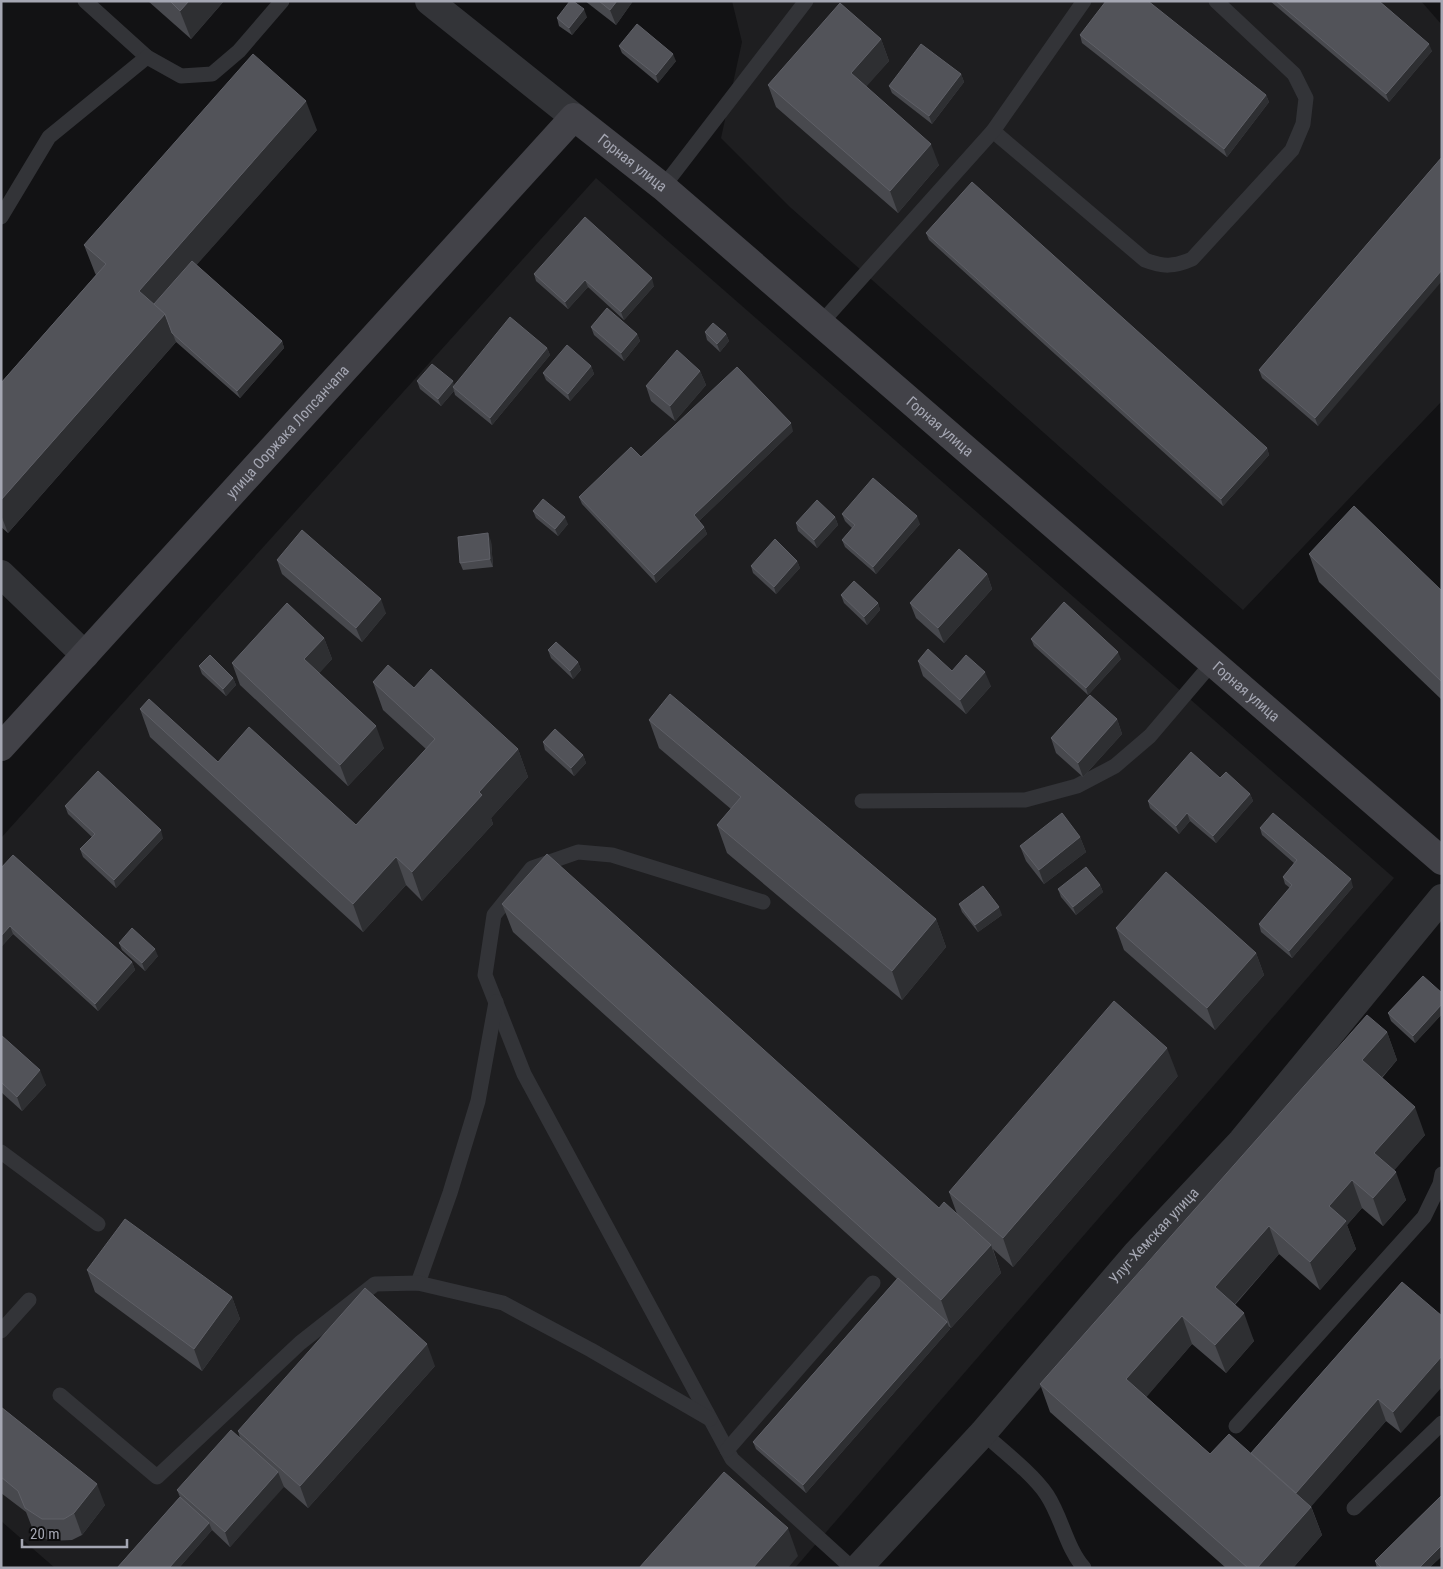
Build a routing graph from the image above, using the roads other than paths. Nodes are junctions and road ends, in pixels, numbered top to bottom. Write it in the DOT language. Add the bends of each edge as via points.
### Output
graph roads {
  1 [pos="85,1"];
  2 [pos="282,1"];
  3 [pos="429,1"];
  4 [pos="806,1"];
  5 [pos="1084,1"];
  6 [pos="1216,1"];
  7 [pos="147,57"];
  8 [pos="574,117"];
  9 [pos="993,131"];
  10 [pos="663,187"];
  11 [pos="1,217"];
  12 [pos="821,323"];
  13 [pos="1,574"];
  14 [pos="85,655"];
  15 [pos="1213,662"];
  16 [pos="1,748"];
  17 [pos="862,801"];
  18 [pos="1442,861"];
  19 [pos="1442,898"];
  20 [pos="763,902"];
  21 [pos="496,1002"];
  22 [pos="1,1152"];
  23 [pos="1442,1174"];
  24 [pos="98,1224"];
  25 [pos="418,1283"];
  26 [pos="873,1283"];
  27 [pos="29,1300"];
  28 [pos="1,1331"];
  29 [pos="60,1395"];
  30 [pos="711,1420"];
  31 [pos="1442,1423"];
  32 [pos="1236,1426"];
  33 [pos="983,1433"];
  34 [pos="727,1450"];
  35 [pos="1354,1508"];
  36 [pos="852,1568"];
  37 [pos="858,1568"];
  38 [pos="1084,1568"];
  1 -- 7 [label="lane"];
  2 -- 7 [label="lane" via="239,51 212,74 181,76"];
  3 -- 8 [label="street, Горная улица"];
  4 -- 10 [label="lane"];
  5 -- 9 [label="lane"];
  6 -- 9 [label="lane" via="1294,74 1306,98 1303,124 1292,150 1192,259 1175,267 1145,260"];
  7 -- 11 [label="lane" via="49,137"];
  8 -- 10 [label="street, Горная улица"];
  8 -- 14 [label="street, улица Ооржака Лопсанчапа"];
  9 -- 12 [label="lane"];
  10 -- 12 [label="street, Горная улица"];
  12 -- 15 [label="street, Горная улица"];
  13 -- 14 [label="street"];
  14 -- 16 [label="street, улица Ооржака Лопсанчапа"];
  15 -- 17 [label="lane" via="1150,736 1115,766 1077,786 1025,800"];
  15 -- 18 [label="street, Горная улица"];
  19 -- 33 [label="street, Улуг-Хемская улица" via="1242,1141 1136,1254"];
  20 -- 21 [label="lane" via="612,855 578,852 532,868 494,915 485,975"];
  21 -- 25 [label="lane" via="478,1101"];
  21 -- 30 [label="lane" via="524,1074"];
  22 -- 24 [label="lane"];
  23 -- 32 [label="lane" via="1424,1217"];
  25 -- 29 [label="lane" via="375,1284 300,1343 157,1477"];
  25 -- 30 [label="lane" via="503,1304 591,1350"];
  26 -- 34 [label="lane"];
  27 -- 28 [label="lane"];
  30 -- 34 [label="lane"];
  31 -- 35 [label="lane"];
  33 -- 37 [label="street, Улуг-Хемская улица"];
  33 -- 38 [label="lane" via="1047,1494 1076,1558"];
  34 -- 36 [label="lane" via="732,1459"];
}
